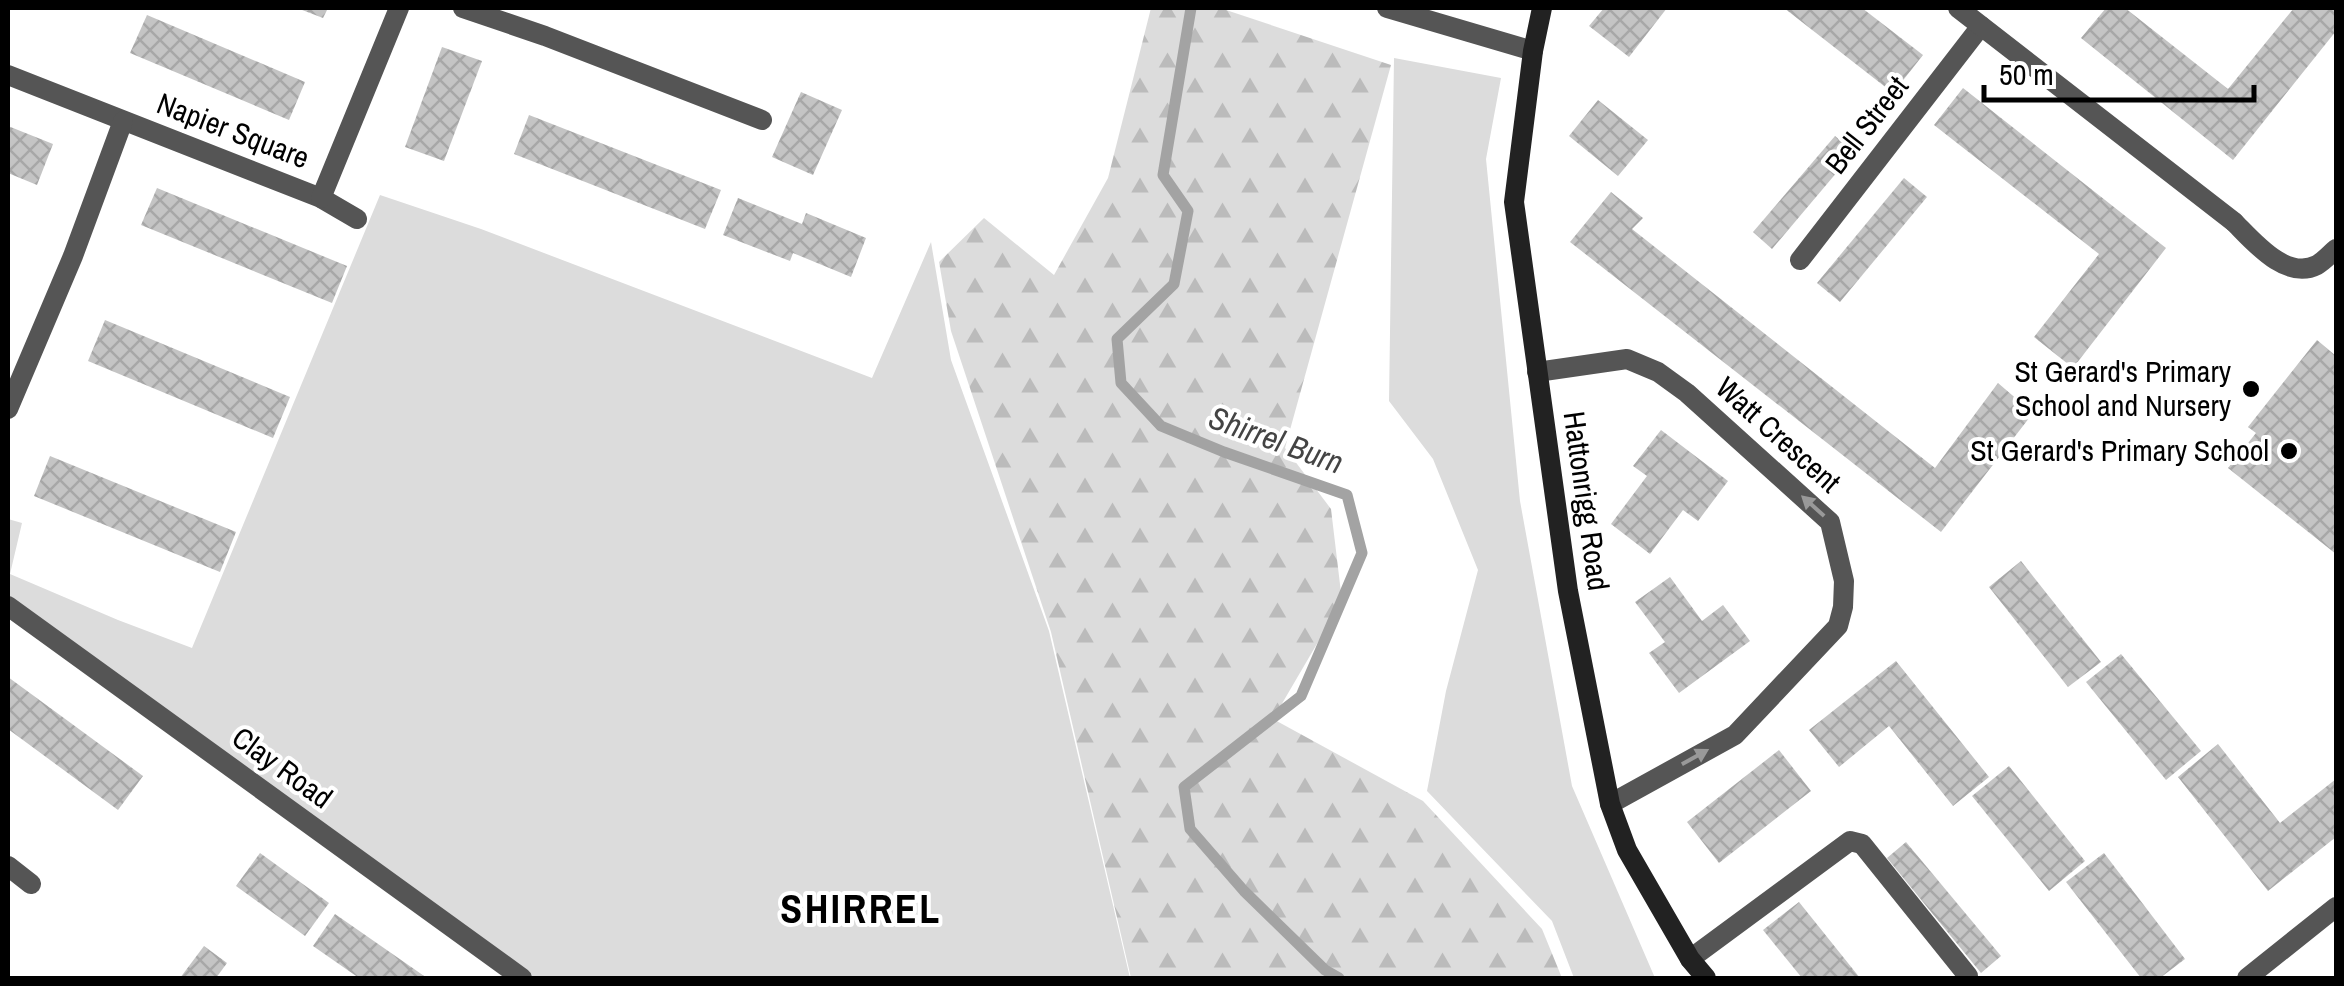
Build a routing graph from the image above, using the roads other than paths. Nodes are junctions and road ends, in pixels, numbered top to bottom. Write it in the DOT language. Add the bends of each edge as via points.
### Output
graph roads {
  1 [pos="399,8"];
  2 [pos="463,8"];
  3 [pos="1387,8"];
  4 [pos="1542,8"];
  5 [pos="1958,8"];
  6 [pos="1981,26"];
  7 [pos="1533,51"];
  8 [pos="8,75"];
  9 [pos="762,120"];
  10 [pos="123,121"];
  11 [pos="321,198"];
  12 [pos="357,218"];
  13 [pos="2336,250"];
  14 [pos="1800,260"];
  15 [pos="1537,372"];
  16 [pos="8,409"];
  17 [pos="8,606"];
  18 [pos="1610,804"];
  19 [pos="8,866"];
  20 [pos="31,884"];
  21 [pos="2336,907"];
  22 [pos="1690,958"];
  23 [pos="1968,976"];
  24 [pos="522,978"];
  25 [pos="1706,978"];
  26 [pos="2248,978"];
  1 -- 11 [label="street, Napier Square"];
  2 -- 9 [label="street"];
  3 -- 7 [label="street"];
  4 -- 7 [label="street, Hattonrigg Road"];
  5 -- 6 [label="street"];
  6 -- 13 [label="street" via="2234,222 2267,255 2314,267"];
  6 -- 14 [label="street, Bell Street"];
  7 -- 15 [label="street, Hattonrigg Road" via="1514,202"];
  8 -- 10 [label="street, Napier Square"];
  10 -- 11 [label="street, Napier Square"];
  10 -- 16 [label="street, Napier Square"];
  11 -- 12 [label="street, Napier Square"];
  15 -- 18 [label="street, Hattonrigg Road" via="1568,591"];
  18 -- 15 [label="street, Watt Crescent, one-way" via="1735,735 1838,626 1844,581 1830,522 1658,372 1627,359"];
  17 -- 24 [label="street, Clay Road"];
  18 -- 22 [label="street, Hattonrigg Road" via="1627,850"];
  19 -- 20 [label="street"];
  21 -- 26 [label="street"];
  22 -- 23 [label="street" via="1850,841 1862,844"];
  22 -- 25 [label="street, Hattonrigg Road"];
}
